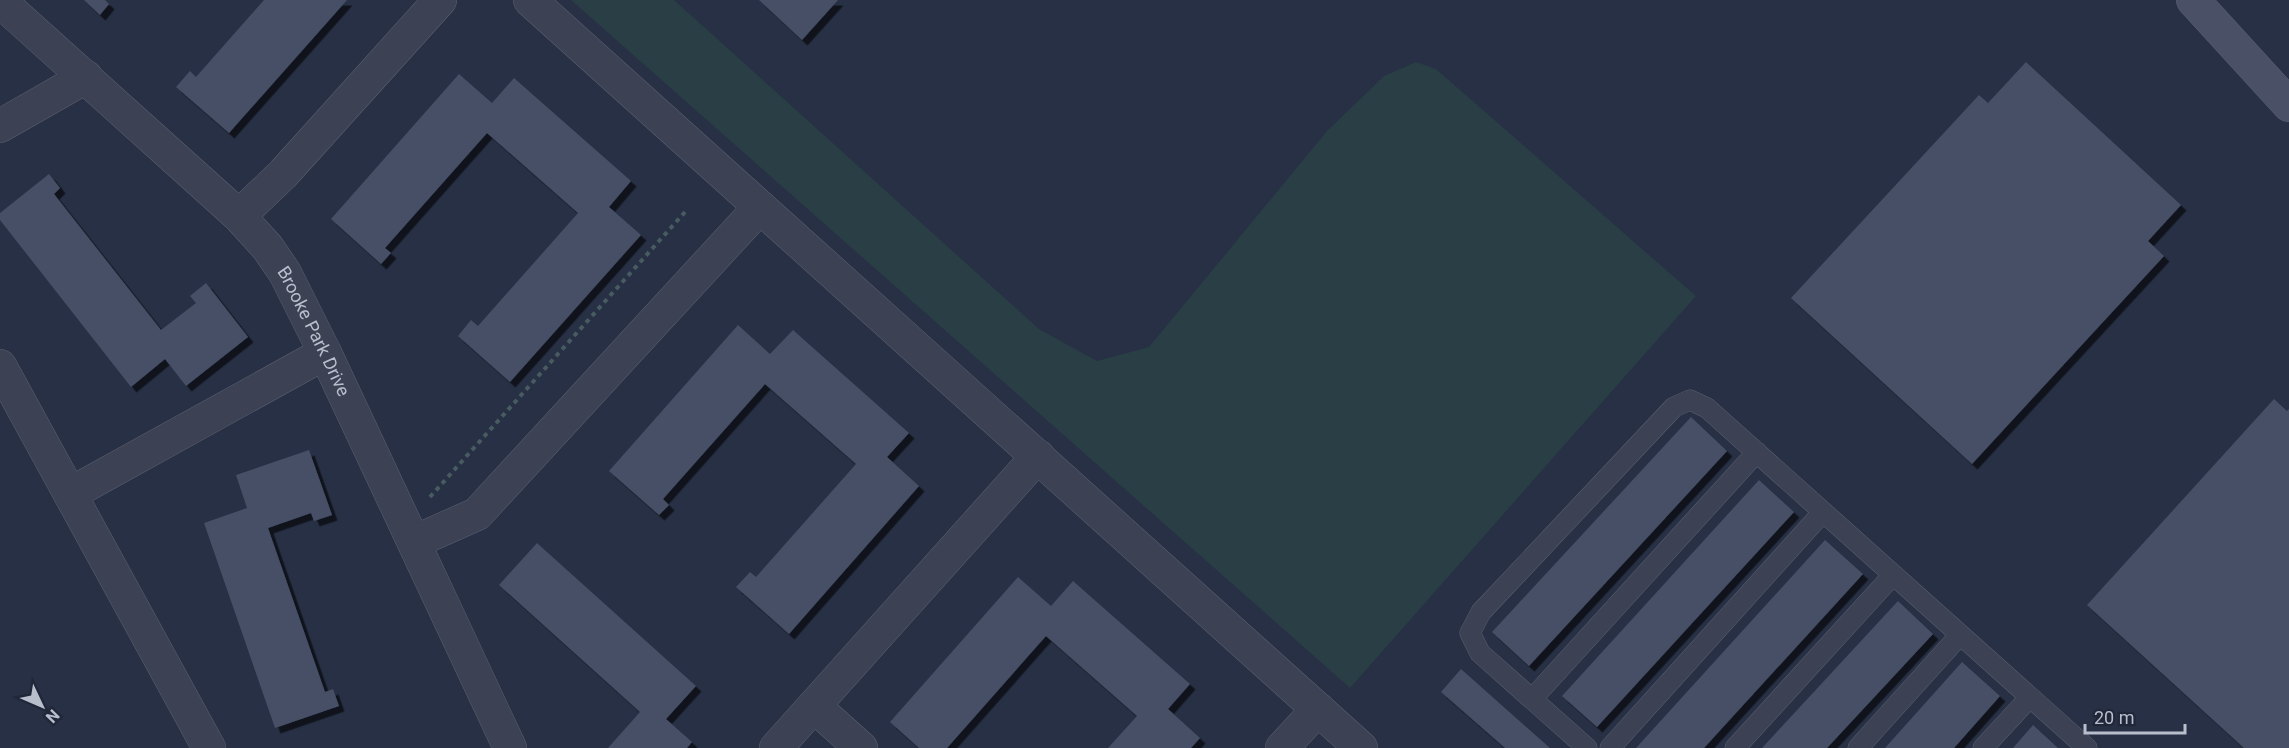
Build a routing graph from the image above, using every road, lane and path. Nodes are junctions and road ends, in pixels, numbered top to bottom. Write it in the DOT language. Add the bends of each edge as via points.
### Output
graph roads {
  1 [pos="440,0"];
  2 [pos="530,0"];
  3 [pos="2193,0"];
  4 [pos="0,1"];
  5 [pos="86,77"];
  6 [pos="2289,105"];
  7 [pos="0,126"];
  8 [pos="760,207"];
  9 [pos="685,212"];
  10 [pos="239,216"];
  11 [pos="325,353"];
  12 [pos="0,366"];
  13 [pos="1757,452"];
  14 [pos="1038,456"];
  15 [pos="70,494"];
  16 [pos="427,500"];
  17 [pos="1823,512"];
  18 [pos="414,542"];
  19 [pos="1893,575"];
  20 [pos="1960,635"];
  21 [pos="2030,697"];
  22 [pos="1532,699"];
  23 [pos="814,706"];
  24 [pos="1318,709"];
  25 [pos="208,748"];
  26 [pos="510,748"];
  27 [pos="776,748"];
  28 [pos="861,748"];
  29 [pos="1282,748"];
  30 [pos="1361,748"];
  31 [pos="1587,748"];
  32 [pos="1610,748"];
  33 [pos="1735,748"];
  34 [pos="1858,748"];
  35 [pos="1983,748"];
  36 [pos="2087,748"];
  1 -- 10 [label="street" via="284,174"];
  2 -- 8 [label="street"];
  3 -- 6 [label="main road"];
  4 -- 5 [label="street, Brooke Park Drive"];
  5 -- 7 [label="street"];
  5 -- 10 [label="street, Brooke Park Drive"];
  8 -- 14 [label="street"];
  8 -- 18 [label="street" via="477,514"];
  9 -- 16 [label="path"];
  10 -- 11 [label="street, Brooke Park Drive" via="285,273"];
  11 -- 15 [label="street"];
  11 -- 18 [label="street, Brooke Park Drive"];
  12 -- 15 [label="street"];
  13 -- 17 [label="lane"];
  13 -- 22 [label="lane"];
  13 -- 22 [label="lane" via="1707,408 1690,400 1674,407 1481,612 1470,633 1480,653"];
  14 -- 23 [label="street"];
  14 -- 24 [label="street"];
  15 -- 25 [label="street"];
  17 -- 19 [label="lane"];
  17 -- 32 [label="lane"];
  18 -- 26 [label="street, Brooke Park Drive"];
  19 -- 20 [label="lane"];
  19 -- 33 [label="lane"];
  20 -- 21 [label="lane"];
  20 -- 34 [label="lane"];
  21 -- 35 [label="lane"];
  21 -- 36 [label="lane"];
  22 -- 31 [label="lane"];
  23 -- 27 [label="street"];
  23 -- 28 [label="street"];
  24 -- 29 [label="street"];
  24 -- 30 [label="street"];
}
